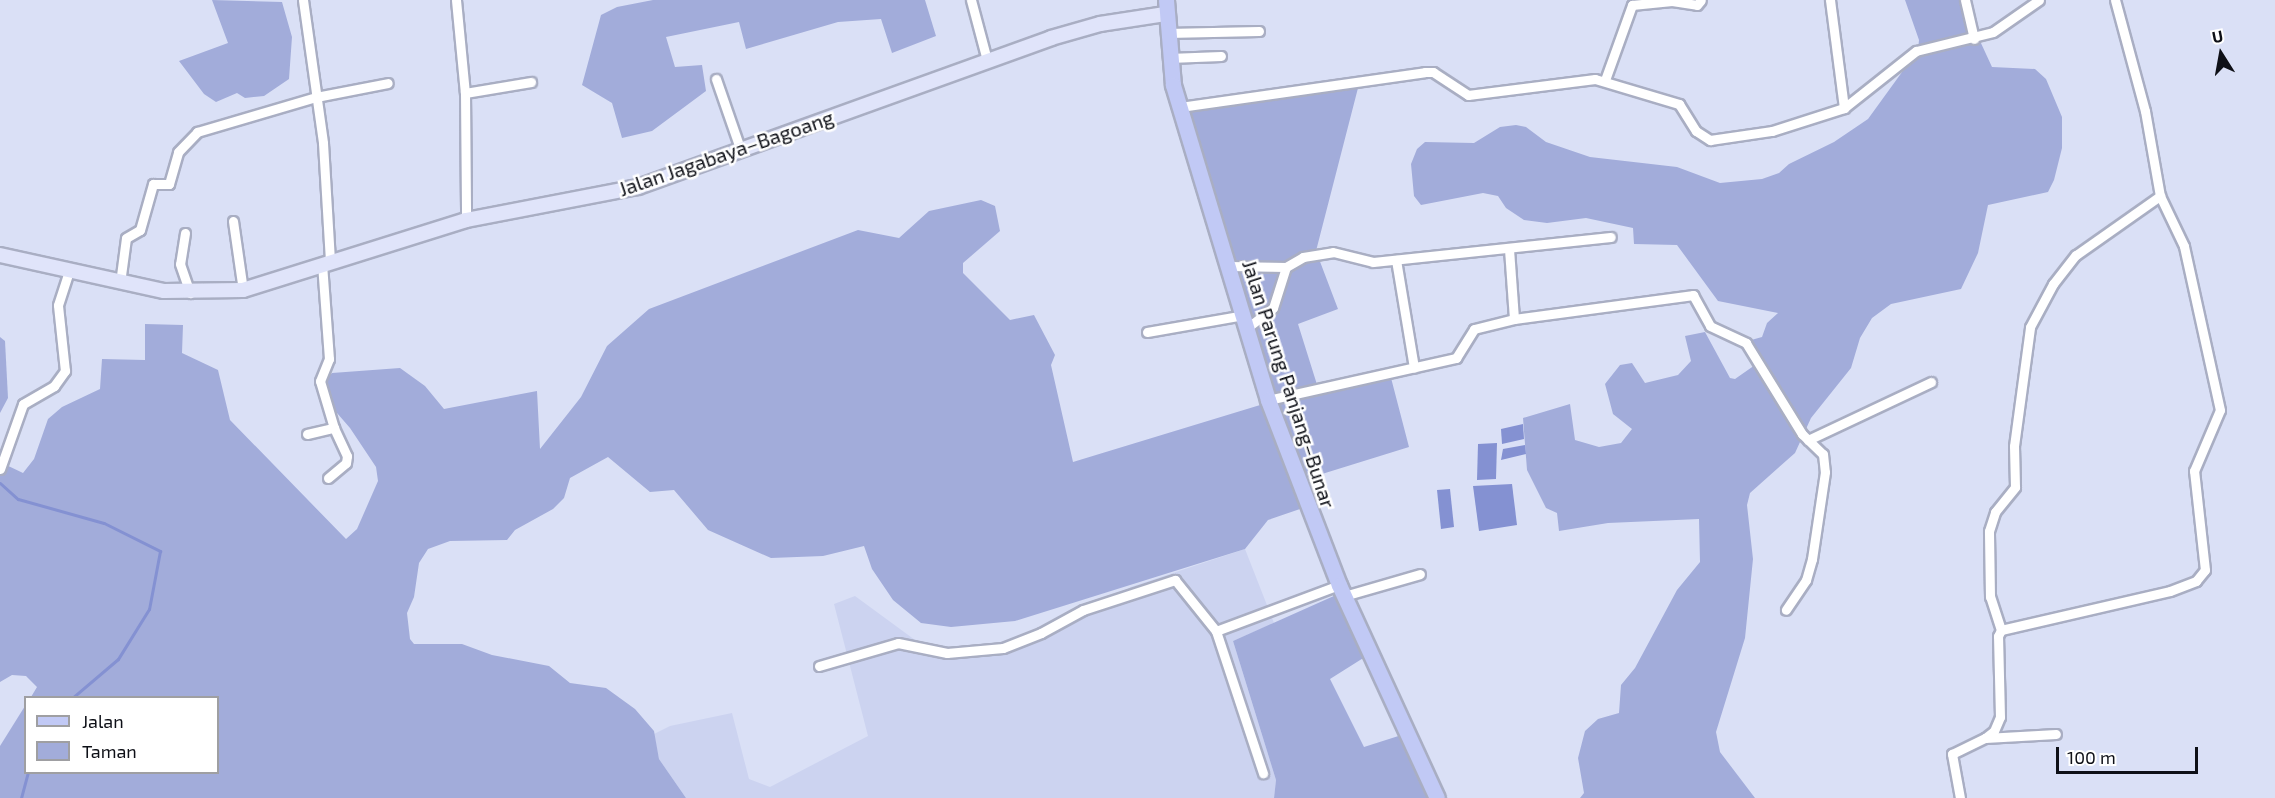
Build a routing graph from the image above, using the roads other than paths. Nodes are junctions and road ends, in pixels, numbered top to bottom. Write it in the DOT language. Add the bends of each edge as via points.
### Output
graph roads {
  1 [pos="303,0"];
  2 [pos="456,0"];
  3 [pos="971,0"];
  4 [pos="1701,0"];
  5 [pos="1830,0"];
  6 [pos="1965,0"];
  7 [pos="2039,0"];
  8 [pos="2115,0"];
  9 [pos="1166,7"];
  10 [pos="1259,31"];
  11 [pos="1167,33"];
  12 [pos="1974,39"];
  13 [pos="1221,56"];
  14 [pos="1169,58"];
  15 [pos="987,60"];
  16 [pos="716,79"];
  17 [pos="1605,80"];
  18 [pos="531,81"];
  19 [pos="388,83"];
  20 [pos="465,93"];
  21 [pos="316,97"];
  22 [pos="1180,107"];
  23 [pos="1844,108"];
  24 [pos="741,151"];
  25 [pos="2160,196"];
  26 [pos="466,220"];
  27 [pos="233,221"];
  28 [pos="185,233"];
  29 [pos="1611,237"];
  30 [pos="1509,249"];
  31 [pos="0,255"];
  32 [pos="1396,260"];
  33 [pos="326,262"];
  34 [pos="1228,266"];
  35 [pos="1286,267"];
  36 [pos="69,272"];
  37 [pos="120,283"];
  38 [pos="243,290"];
  39 [pos="189,293"];
  40 [pos="1515,319"];
  41 [pos="1245,322"];
  42 [pos="1147,332"];
  43 [pos="1414,367"];
  44 [pos="1931,382"];
  45 [pos="1268,400"];
  46 [pos="334,428"];
  47 [pos="307,434"];
  48 [pos="1808,440"];
  49 [pos="0,469"];
  50 [pos="328,478"];
  51 [pos="1420,574"];
  52 [pos="1341,590"];
  53 [pos="1786,610"];
  54 [pos="2001,630"];
  55 [pos="1216,631"];
  56 [pos="819,666"];
  57 [pos="2056,734"];
  58 [pos="1985,738"];
  59 [pos="1263,773"];
  60 [pos="1437,798"];
  61 [pos="1960,798"];
  1 -- 21 [label="street"];
  2 -- 20 [label="street"];
  3 -- 15 [label="street"];
  4 -- 17 [label="street" via="1697,5 1672,1 1632,5"];
  5 -- 23 [label="street"];
  6 -- 12 [label="street"];
  7 -- 12 [label="street" via="2007,25"];
  8 -- 25 [label="street" via="2145,111"];
  9 -- 11 [label="main road, Jalan Parung Panjang–Bunar"];
  9 -- 15 [label="street, Jalan Jagabaya–Bagoang"];
  10 -- 11 [label="street"];
  11 -- 14 [label="main road, Jalan Parung Panjang–Bunar"];
  12 -- 23 [label="street" via="1916,51"];
  13 -- 14 [label="street"];
  14 -- 22 [label="main road, Jalan Parung Panjang–Bunar"];
  15 -- 24 [label="street, Jalan Jagabaya–Bagoang"];
  16 -- 24 [label="street"];
  17 -- 22 [label="street" via="1468,95 1433,72 1425,72"];
  17 -- 23 [label="street" via="1679,104 1696,131 1710,140 1772,130"];
  18 -- 20 [label="street"];
  19 -- 21 [label="street"];
  20 -- 26 [label="street"];
  21 -- 33 [label="street"];
  21 -- 37 [label="street" via="197,132 178,152 169,184 153,184 140,230 126,238"];
  22 -- 34 [label="main road, Jalan Parung Panjang–Bunar"];
  24 -- 26 [label="street, Jalan Jagabaya–Bagoang" via="619,192 519,207"];
  25 -- 54 [label="street" via="2076,255 2053,284 2031,327 2014,446 2015,488 1995,512 1989,531 1990,597"];
  25 -- 54 [label="street" via="2184,246 2220,410 2194,471 2204,574 2170,591"];
  26 -- 33 [label="street, Jalan Jagabaya–Bagoang"];
  27 -- 38 [label="street"];
  28 -- 39 [label="street" via="180,264"];
  29 -- 30 [label="street"];
  30 -- 32 [label="street"];
  30 -- 40 [label="street"];
  31 -- 36 [label="street, Jalan Jagabaya–Bagoang"];
  32 -- 35 [label="street" via="1361,261 1333,252 1303,257"];
  32 -- 43 [label="street"];
  33 -- 38 [label="street, Jalan Jagabaya–Bagoang"];
  33 -- 46 [label="street" via="329,359 320,381"];
  34 -- 35 [label="street"];
  34 -- 41 [label="main road, Jalan Parung Panjang–Bunar"];
  35 -- 41 [label="street" via="1273,308"];
  36 -- 37 [label="street, Jalan Jagabaya–Bagoang"];
  36 -- 49 [label="street" via="58,305 65,371 54,386 23,404"];
  37 -- 39 [label="street, Jalan Jagabaya–Bagoang"];
  38 -- 39 [label="street, Jalan Jagabaya–Bagoang"];
  40 -- 43 [label="street" via="1474,329 1456,358"];
  40 -- 48 [label="street" via="1693,295 1710,326 1746,343"];
  41 -- 42 [label="street"];
  41 -- 45 [label="main road, Jalan Parung Panjang–Bunar"];
  43 -- 45 [label="street"];
  44 -- 48 [label="street"];
  45 -- 52 [label="main road, Jalan Parung Panjang–Bunar"];
  46 -- 47 [label="street"];
  46 -- 50 [label="street" via="347,456 346,464"];
  48 -- 53 [label="street" via="1823,454 1825,463 1820,518 1806,580"];
  51 -- 52 [label="street"];
  52 -- 55 [label="street"];
  52 -- 60 [label="main road, Jalan Parung Panjang–Bunar"];
  54 -- 58 [label="street" via="2000,717 1994,731"];
  55 -- 56 [label="street" via="1182,585 1169,581 1083,610 1003,648 947,653 898,643"];
  55 -- 59 [label="street"];
  57 -- 58 [label="street"];
  58 -- 61 [label="street" via="1952,753"];
}
